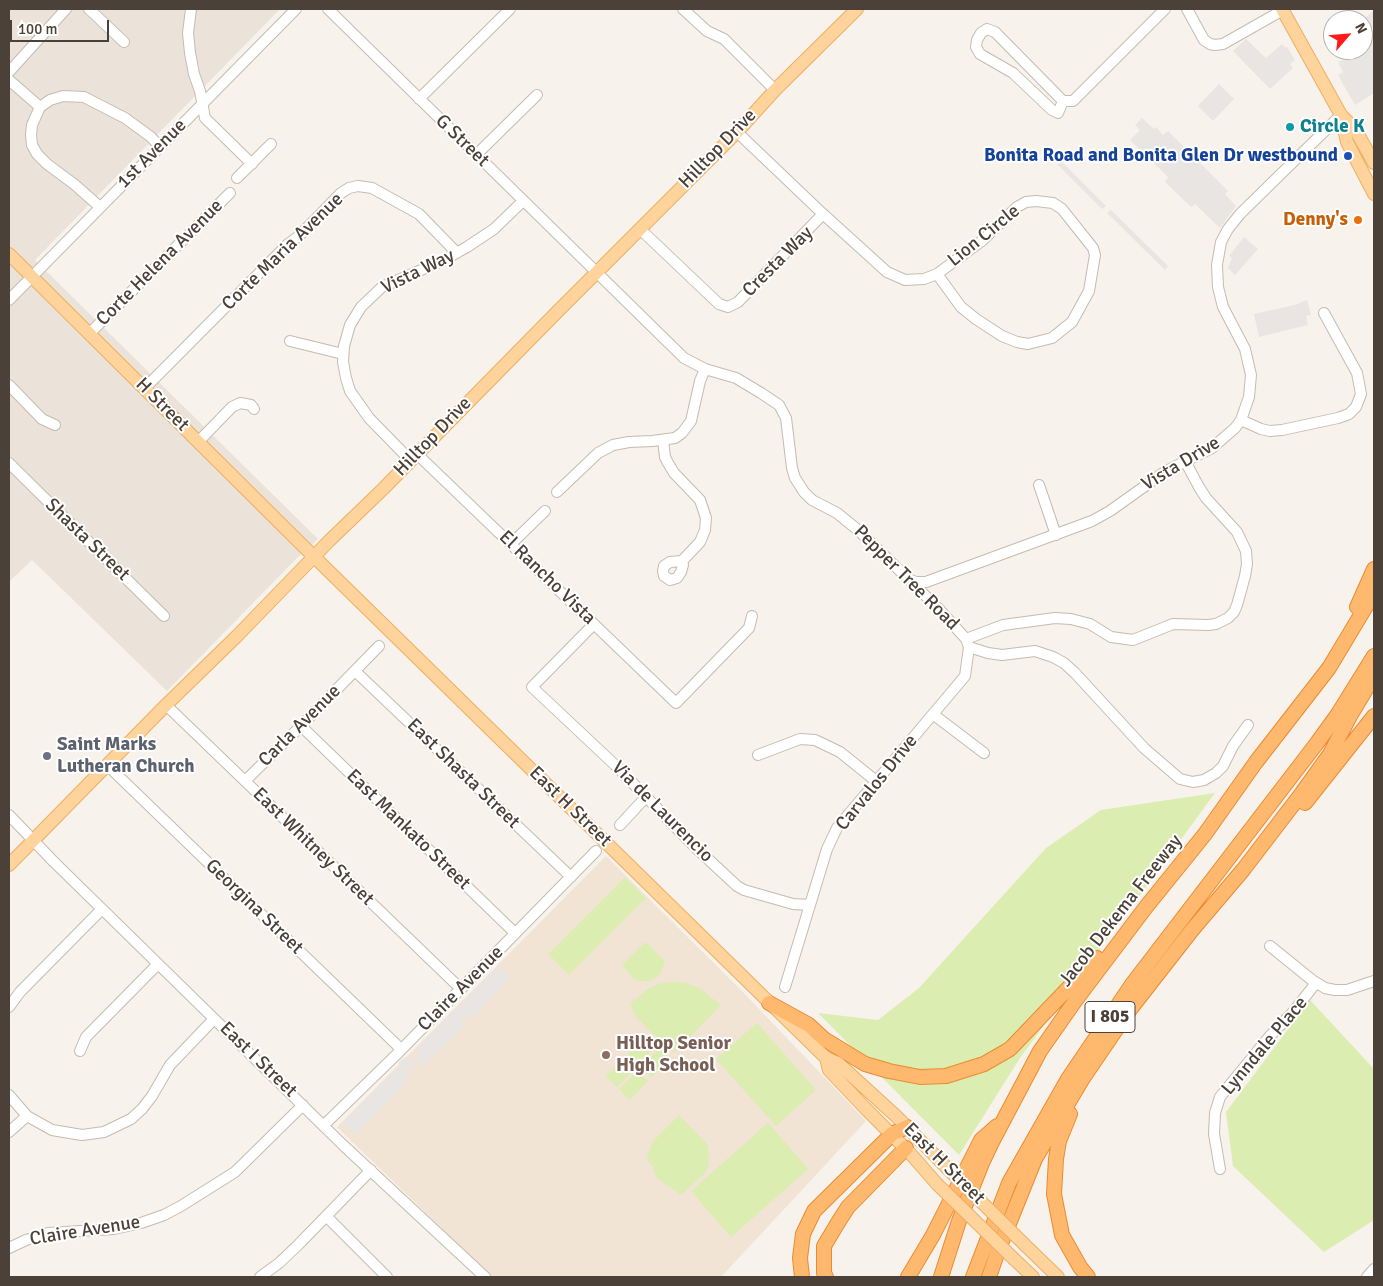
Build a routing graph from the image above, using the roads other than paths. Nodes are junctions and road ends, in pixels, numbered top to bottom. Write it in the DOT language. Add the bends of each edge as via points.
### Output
graph roads {
  1 [pos="66,9"];
  2 [pos="89,9"];
  3 [pos="191,9"];
  4 [pos="296,9"];
  5 [pos="328,9"];
  6 [pos="510,9"];
  7 [pos="858,9"];
  8 [pos="1165,9"];
  9 [pos="1187,9"];
  10 [pos="1283,10"];
  11 [pos="689,11"];
  12 [pos="124,42"];
  13 [pos="9,72"];
  14 [pos="9,80"];
  15 [pos="775,90"];
  16 [pos="537,95"];
  17 [pos="419,99"];
  18 [pos="1063,101"];
  19 [pos="202,104"];
  20 [pos="40,107"];
  21 [pos="1341,115"];
  22 [pos="737,132"];
  23 [pos="271,144"];
  24 [pos="160,147"];
  25 [pos="476,155"];
  26 [pos="1374,163"];
  27 [pos="252,164"];
  28 [pos="237,178"];
  29 [pos="230,193"];
  30 [pos="1374,194"];
  31 [pos="523,201"];
  32 [pos="100,207"];
  33 [pos="823,214"];
  34 [pos="640,229"];
  35 [pos="457,253"];
  36 [pos="9,254"];
  37 [pos="596,273"];
  38 [pos="937,274"];
  39 [pos="32,277"];
  40 [pos="9,300"];
  41 [pos="1324,313"];
  42 [pos="90,333"];
  43 [pos="290,341"];
  44 [pos="343,354"];
  45 [pos="704,369"];
  46 [pos="9,385"];
  47 [pos="145,388"];
  48 [pos="254,409"];
  49 [pos="1241,420"];
  50 [pos="55,424"];
  51 [pos="663,440"];
  52 [pos="198,442"];
  53 [pos="414,457"];
  54 [pos="1185,461"];
  55 [pos="9,463"];
  56 [pos="1039,485"];
  57 [pos="556,492"];
  58 [pos="545,511"];
  59 [pos="1056,535"];
  60 [pos="511,544"];
  61 [pos="314,556"];
  62 [pos="682,561"];
  63 [pos="1374,569"];
  64 [pos="907,579"];
  65 [pos="1374,593"];
  66 [pos="164,616"];
  67 [pos="752,616"];
  68 [pos="594,624"];
  69 [pos="968,644"];
  70 [pos="379,646"];
  71 [pos="1374,656"];
  72 [pos="1329,668"];
  73 [pos="356,671"];
  74 [pos="1374,676"];
  75 [pos="166,705"];
  76 [pos="934,715"];
  77 [pos="1374,716"];
  78 [pos="1248,725"];
  79 [pos="301,726"];
  80 [pos="984,752"];
  81 [pos="758,755"];
  82 [pos="106,766"];
  83 [pos="244,781"];
  84 [pos="876,781"];
  85 [pos="646,797"];
  86 [pos="9,815"];
  87 [pos="620,825"];
  88 [pos="33,841"];
  89 [pos="1263,843"];
  90 [pos="596,851"];
  91 [pos="9,865"];
  92 [pos="571,877"];
  93 [pos="810,905"];
  94 [pos="1146,907"];
  95 [pos="102,909"];
  96 [pos="516,933"];
  97 [pos="1270,946"];
  98 [pos="158,964"];
  99 [pos="1374,981"];
  100 [pos="1316,983"];
  101 [pos="785,987"];
  102 [pos="461,989"];
  103 [pos="769,1003"];
  104 [pos="9,1007"];
  105 [pos="214,1019"];
  106 [pos="1110,1040"];
  107 [pos="401,1049"];
  108 [pos="80,1051"];
  109 [pos="826,1058"];
  110 [pos="9,1094"];
  111 [pos="303,1105"];
  112 [pos="27,1116"];
  113 [pos="1003,1120"];
  114 [pos="324,1125"];
  115 [pos="907,1127"];
  116 [pos="9,1132"];
  117 [pos="892,1134"];
  118 [pos="906,1148"];
  119 [pos="1220,1169"];
  120 [pos="371,1170"];
  121 [pos="326,1216"];
  122 [pos="9,1248"];
  123 [pos="1374,1268"];
  124 [pos="260,1277"];
  125 [pos="387,1277"];
  126 [pos="485,1277"];
  127 [pos="802,1277"];
  128 [pos="826,1277"];
  129 [pos="908,1277"];
  130 [pos="941,1277"];
  131 [pos="973,1277"];
  132 [pos="991,1277"];
  133 [pos="1033,1277"];
  134 [pos="1058,1277"];
  135 [pos="1088,1277"];
  136 [pos="1367,1277"];
  1 -- 13 [label="street"];
  2 -- 12 [label="street"];
  3 -- 19 [label="street" via="190,53"];
  4 -- 19 [label="street, 1st Avenue"];
  5 -- 17 [label="street, G Street"];
  6 -- 17 [label="street"];
  7 -- 15 [label="main road, Hilltop Drive"];
  8 -- 18 [label="street" via="1073,101"];
  9 -- 10 [label="street" via="1204,40 1215,45 1223,44"];
  10 -- 21 [label="main road"];
  11 -- 15 [label="street" via="707,30 724,39"];
  14 -- 20 [label="street"];
  15 -- 22 [label="main road, Hilltop Drive"];
  16 -- 25 [label="street"];
  17 -- 25 [label="street, G Street"];
  18 -- 18 [label="street" via="995,32 983,31 977,40 978,52 1013,73 1052,110 1058,113"];
  19 -- 24 [label="street, 1st Avenue"];
  19 -- 27 [label="street" via="205,118"];
  20 -- 24 [label="street" via="63,96 84,97 125,118"];
  20 -- 32 [label="street" via="31,135 37,154"];
  21 -- 26 [label="main road" via="1355,129"];
  21 -- 30 [label="main road" via="1347,142"];
  21 -- 49 [label="street" via="1240,214 1221,242 1217,266 1222,307 1245,349 1251,375 1249,397"];
  22 -- 33 [label="street, Lion Circle"];
  22 -- 34 [label="main road, Hilltop Drive"];
  23 -- 27 [label="street"];
  24 -- 32 [label="street, 1st Avenue"];
  25 -- 31 [label="street, G Street"];
  27 -- 28 [label="street"];
  29 -- 42 [label="street, Corte Helena Avenue"];
  31 -- 35 [label="street, Vista Way" via="494,229"];
  31 -- 37 [label="street, G Street"];
  32 -- 39 [label="street, 1st Avenue"];
  33 -- 34 [label="street, Cresta Way" via="738,302 728,307 719,304"];
  33 -- 38 [label="street, Lion Circle" via="886,272 905,280 924,279"];
  34 -- 37 [label="main road, Hilltop Drive"];
  35 -- 44 [label="street, Vista Way" via="376,292 353,319"];
  35 -- 47 [label="street, Corte Maria Avenue" via="419,214 372,188 349,188 288,244"];
  36 -- 39 [label="main road, H Street"];
  37 -- 45 [label="street, Pepper Tree Road" via="684,358"];
  37 -- 53 [label="main road, Hilltop Drive"];
  38 -- 38 [label="street, Lion Circle" via="961,307 976,319 1002,336 1028,344 1052,338 1072,322 1089,291 1096,255 1062,209 1053,203 1036,200 1017,207 983,240"];
  39 -- 40 [label="street, 1st Avenue"];
  39 -- 42 [label="main road, H Street"];
  41 -- 49 [label="street" via="1357,373 1361,394 1356,407 1338,418 1282,430 1261,429"];
  42 -- 47 [label="main road, H Street"];
  43 -- 44 [label="street"];
  44 -- 53 [label="street, Vista Way" via="346,378 357,404"];
  45 -- 51 [label="street" via="688,426 679,436"];
  45 -- 64 [label="street, Pepper Tree Road" via="736,378 778,406 786,418 794,473 804,492 850,523"];
  46 -- 50 [label="street" via="42,419"];
  47 -- 52 [label="main road, H Street"];
  48 -- 52 [label="street" via="251,404 240,402"];
  49 -- 54 [label="street, Vista Drive" via="1223,440"];
  51 -- 57 [label="street" via="613,445 598,453"];
  51 -- 62 [label="street" via="668,463 700,500 706,518 703,536"];
  52 -- 61 [label="main road, H Street"];
  53 -- 60 [label="street, El Rancho Vista"];
  53 -- 61 [label="main road, Hilltop Drive"];
  54 -- 59 [label="street, Vista Drive" via="1101,516"];
  54 -- 69 [label="street" via="1206,498 1236,532 1246,551 1245,576 1237,605 1228,618 1208,625 1173,624 1133,640 1111,637 1090,624 1055,618 1003,625"];
  55 -- 66 [label="street, Shasta Street"];
  56 -- 59 [label="street"];
  58 -- 60 [label="street"];
  59 -- 64 [label="street, Vista Drive" via="926,582"];
  60 -- 68 [label="street, El Rancho Vista"];
  61 -- 75 [label="main road, Hilltop Drive"];
  61 -- 103 [label="main road, East H Street"];
  63 -- 72 [label="highway"];
  64 -- 69 [label="street, Pepper Tree Road" via="938,608"];
  65 -- 72 [label="highway, Jacob Dekema Freeway / I 805"];
  67 -- 68 [label="street, El Rancho Vista" via="748,628 676,703"];
  68 -- 85 [label="street, Via de Laurencio" via="532,686"];
  69 -- 76 [label="street, Carvalos Drive" via="965,676"];
  69 -- 78 [label="street, Pepper Tree Road" via="1002,655 1035,651 1064,663 1144,748 1180,780 1204,780 1216,773"];
  70 -- 73 [label="street, Carla Avenue"];
  71 -- 131 [label="highway, I 805" via="1338,714 1133,983 1068,1079 1009,1183"];
  72 -- 94 [label="highway, Jacob Dekema Freeway / I 805"];
  73 -- 79 [label="street, Carla Avenue"];
  73 -- 92 [label="street, East Shasta Street"];
  74 -- 89 [label="highway" via="1330,754"];
  75 -- 82 [label="main road, Hilltop Drive"];
  75 -- 83 [label="street, East Whitney Street"];
  76 -- 80 [label="street"];
  76 -- 84 [label="street, Carvalos Drive"];
  77 -- 89 [label="highway" via="1286,826"];
  79 -- 83 [label="street, Carla Avenue"];
  79 -- 96 [label="street, East Mankato Street"];
  81 -- 84 [label="street" via="800,739 815,740 840,752"];
  82 -- 88 [label="main road, Hilltop Drive"];
  82 -- 107 [label="street, Georgina Street"];
  83 -- 102 [label="street, East Whitney Street"];
  84 -- 93 [label="street, Carvalos Drive" via="837,828"];
  85 -- 87 [label="street"];
  85 -- 93 [label="street, Via de Laurencio" via="737,886 793,904"];
  86 -- 88 [label="street, East I Street"];
  88 -- 91 [label="main road, Hilltop Drive"];
  88 -- 95 [label="street, East I Street"];
  89 -- 106 [label="highway" via="1128,1012"];
  90 -- 92 [label="street, Claire Avenue"];
  92 -- 96 [label="street, Claire Avenue"];
  93 -- 101 [label="street, Carvalos Drive"];
  94 -- 103 [label="highway" via="1010,1049 984,1064 946,1076 920,1077 865,1064 824,1039 809,1025"];
  94 -- 113 [label="highway, Jacob Dekema Freeway / I 805" via="1040,1051"];
  95 -- 98 [label="street, East I Street"];
  95 -- 104 [label="street"];
  96 -- 102 [label="street, Claire Avenue"];
  97 -- 100 [label="street"];
  98 -- 105 [label="street, East I Street"];
  98 -- 108 [label="street" via="86,1037"];
  99 -- 100 [label="street" via="1349,990 1325,988"];
  100 -- 119 [label="street, Lynndale Place" via="1220,1098 1214,1134"];
  102 -- 107 [label="street, Claire Avenue"];
  103 -- 109 [label="main road, East H Street"];
  105 -- 111 [label="street, East I Street"];
  105 -- 112 [label="street" via="170,1065 152,1096 130,1120 104,1132 74,1135 52,1130"];
  106 -- 132 [label="highway" via="1078,1086 1035,1159 998,1251"];
  106 -- 135 [label="highway" via="1064,1125 1056,1159 1054,1194 1062,1235"];
  107 -- 114 [label="street, Claire Avenue"];
  109 -- 115 [label="main road, East H Street" via="838,1063"];
  109 -- 117 [label="main road, East H Street" via="829,1070"];
  110 -- 112 [label="street"];
  111 -- 114 [label="street, East I Street"];
  111 -- 122 [label="street, Claire Avenue" via="235,1172 164,1215 114,1229 48,1233"];
  112 -- 116 [label="street"];
  113 -- 129 [label="highway" via="981,1140"];
  113 -- 130 [label="highway, Jacob Dekema Freeway / I 805" via="971,1189"];
  114 -- 120 [label="street, East I Street"];
  115 -- 117 [label="highway"];
  115 -- 134 [label="main road, East H Street, bridge"];
  117 -- 118 [label="main road, East H Street"];
  117 -- 127 [label="highway" via="814,1211 803,1234"];
  118 -- 128 [label="highway" via="839,1221 824,1246"];
  118 -- 133 [label="main road, East H Street, bridge" via="937,1184"];
  120 -- 121 [label="street"];
  120 -- 126 [label="street, East I Street"];
  121 -- 124 [label="street" via="279,1263"];
  121 -- 125 [label="street"];
  123 -- 136 [label="street"];
}
